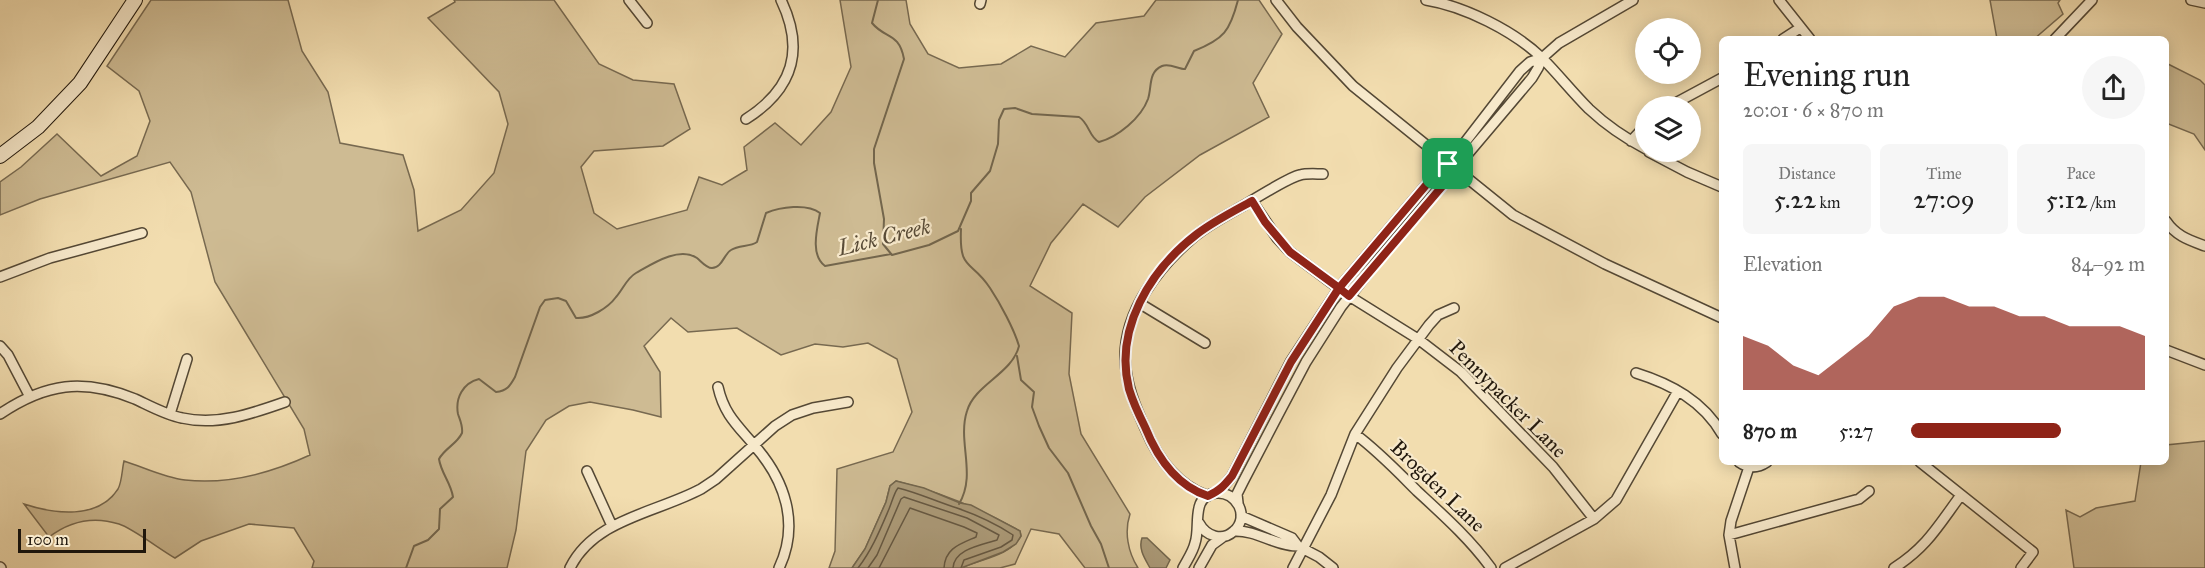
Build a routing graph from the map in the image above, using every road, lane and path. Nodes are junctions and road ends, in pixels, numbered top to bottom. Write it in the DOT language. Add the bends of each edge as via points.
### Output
graph roads {
  1 [pos="135,0"];
  2 [pos="629,0"];
  3 [pos="781,0"];
  4 [pos="1276,0"];
  5 [pos="1426,0"];
  6 [pos="1633,0"];
  7 [pos="1779,0"];
  8 [pos="2092,0"];
  9 [pos="2191,0"];
  10 [pos="2205,3"];
  11 [pos="647,23"];
  12 [pos="1800,28"];
  13 [pos="1788,36"];
  14 [pos="1807,36"];
  15 [pos="2058,36"];
  16 [pos="1542,58"];
  17 [pos="1719,80"];
  18 [pos="1689,96"];
  19 [pos="746,119"];
  20 [pos="1635,137"];
  21 [pos="1631,141"];
  22 [pos="1635,143"];
  23 [pos="0,156"];
  24 [pos="1669,162"];
  25 [pos="1448,164"];
  26 [pos="1456,170"];
  27 [pos="1323,174"];
  28 [pos="1719,186"];
  29 [pos="1252,201"];
  30 [pos="2169,225"];
  31 [pos="142,233"];
  32 [pos="2205,246"];
  33 [pos="0,277"];
  34 [pos="1339,288"];
  35 [pos="1349,296"];
  36 [pos="1139,303"];
  37 [pos="1454,308"];
  38 [pos="1719,317"];
  39 [pos="1418,339"];
  40 [pos="1205,343"];
  41 [pos="0,346"];
  42 [pos="2169,351"];
  43 [pos="187,359"];
  44 [pos="2205,365"];
  45 [pos="1636,373"];
  46 [pos="718,387"];
  47 [pos="1678,391"];
  48 [pos="30,397"];
  49 [pos="285,402"];
  50 [pos="849,402"];
  51 [pos="0,414"];
  52 [pos="170,414"];
  53 [pos="1718,420"];
  54 [pos="1355,434"];
  55 [pos="754,445"];
  56 [pos="1745,465"];
  57 [pos="1760,465"];
  58 [pos="1924,465"];
  59 [pos="1749,467"];
  60 [pos="587,471"];
  61 [pos="1186,486"];
  62 [pos="1869,491"];
  63 [pos="1213,494"];
  64 [pos="1961,495"];
  65 [pos="1238,503"];
  66 [pos="1241,516"];
  67 [pos="1594,519"];
  68 [pos="1198,521"];
  69 [pos="612,526"];
  70 [pos="1234,531"];
  71 [pos="1729,535"];
  72 [pos="1223,537"];
  73 [pos="1301,548"];
  74 [pos="570,568"];
  75 [pos="779,568"];
  76 [pos="1183,568"];
  77 [pos="1199,568"];
  78 [pos="1293,568"];
  79 [pos="1333,568"];
  80 [pos="1491,568"];
  81 [pos="1505,568"];
  82 [pos="1735,568"];
  83 [pos="1894,568"];
  84 [pos="2021,568"];
  1 -- 23 [label="main road" via="80,83 38,127"];
  2 -- 11 [label="street"];
  3 -- 19 [label="street" via="792,31 789,69 776,96"];
  4 -- 25 [label="street" via="1353,86"];
  5 -- 16 [label="street" via="1455,8 1506,32"];
  6 -- 16 [label="street" via="1559,43"];
  7 -- 12 [label="street"];
  8 -- 15 [label="street"];
  9 -- 10 [label="street"];
  12 -- 13 [label="street"];
  12 -- 14 [label="street"];
  16 -- 21 [label="street" via="1590,109"];
  16 -- 25 [label="street" via="1520,71"];
  16 -- 26 [label="street" via="1532,78"];
  17 -- 18 [label="street"];
  20 -- 21 [label="street"];
  21 -- 22 [label="street"];
  24 -- 28 [label="street"];
  25 -- 26 [label="street"];
  25 -- 34 [label="street"];
  26 -- 35 [label="street"];
  26 -- 38 [label="street" via="1513,215 1547,235"];
  27 -- 29 [label="street" via="1299,175"];
  29 -- 34 [label="street, Pennypacker Lane" via="1290,252"];
  29 -- 36 [label="street" via="1196,236 1162,269"];
  30 -- 32 [label="street" via="2187,240"];
  31 -- 33 [label="street" via="51,258"];
  34 -- 35 [label="street, Pennypacker Lane"];
  34 -- 63 [label="street" via="1291,362 1232,476"];
  35 -- 39 [label="street, Pennypacker Lane"];
  35 -- 65 [label="street" via="1294,384 1242,482"];
  36 -- 40 [label="street"];
  36 -- 61 [label="street" via="1125,349 1130,390 1156,450"];
  37 -- 39 [label="street" via="1438,315"];
  39 -- 54 [label="street"];
  39 -- 67 [label="street, Pennypacker Lane" via="1473,384 1553,467"];
  41 -- 48 [label="street"];
  42 -- 44 [label="street"];
  43 -- 52 [label="street"];
  45 -- 47 [label="street"];
  46 -- 55 [label="street" via="722,404"];
  47 -- 53 [label="street"];
  47 -- 67 [label="street" via="1616,500"];
  48 -- 51 [label="street"];
  48 -- 52 [label="street" via="47,389 90,386 114,391"];
  49 -- 52 [label="street" via="227,420 201,421"];
  50 -- 55 [label="street" via="792,415"];
  54 -- 73 [label="street" via="1331,495"];
  54 -- 80 [label="street, Brogden Lane" via="1446,518"];
  55 -- 69 [label="street" via="701,489"];
  55 -- 75 [label="street" via="779,480 788,511 788,545"];
  56 -- 59 [label="street"];
  57 -- 59 [label="street"];
  58 -- 64 [label="street"];
  59 -- 71 [label="street"];
  60 -- 69 [label="street"];
  61 -- 63 [label="street"];
  61 -- 68 [label="street"];
  62 -- 71 [label="street" via="1859,499"];
  63 -- 65 [label="street" via="1229,495"];
  63 -- 68 [label="street" via="1199,505"];
  64 -- 83 [label="street" via="1932,536"];
  64 -- 84 [label="street" via="2033,552"];
  65 -- 66 [label="street"];
  66 -- 70 [label="street"];
  66 -- 73 [label="street" via="1292,538"];
  67 -- 81 [label="street"];
  68 -- 72 [label="street" via="1209,534"];
  68 -- 76 [label="street" via="1195,544"];
  69 -- 74 [label="street" via="591,540"];
  70 -- 72 [label="street"];
  70 -- 73 [label="street" via="1251,532"];
  71 -- 82 [label="street"];
  72 -- 77 [label="street" via="1212,545"];
  73 -- 78 [label="street"];
  73 -- 79 [label="street"];
}
